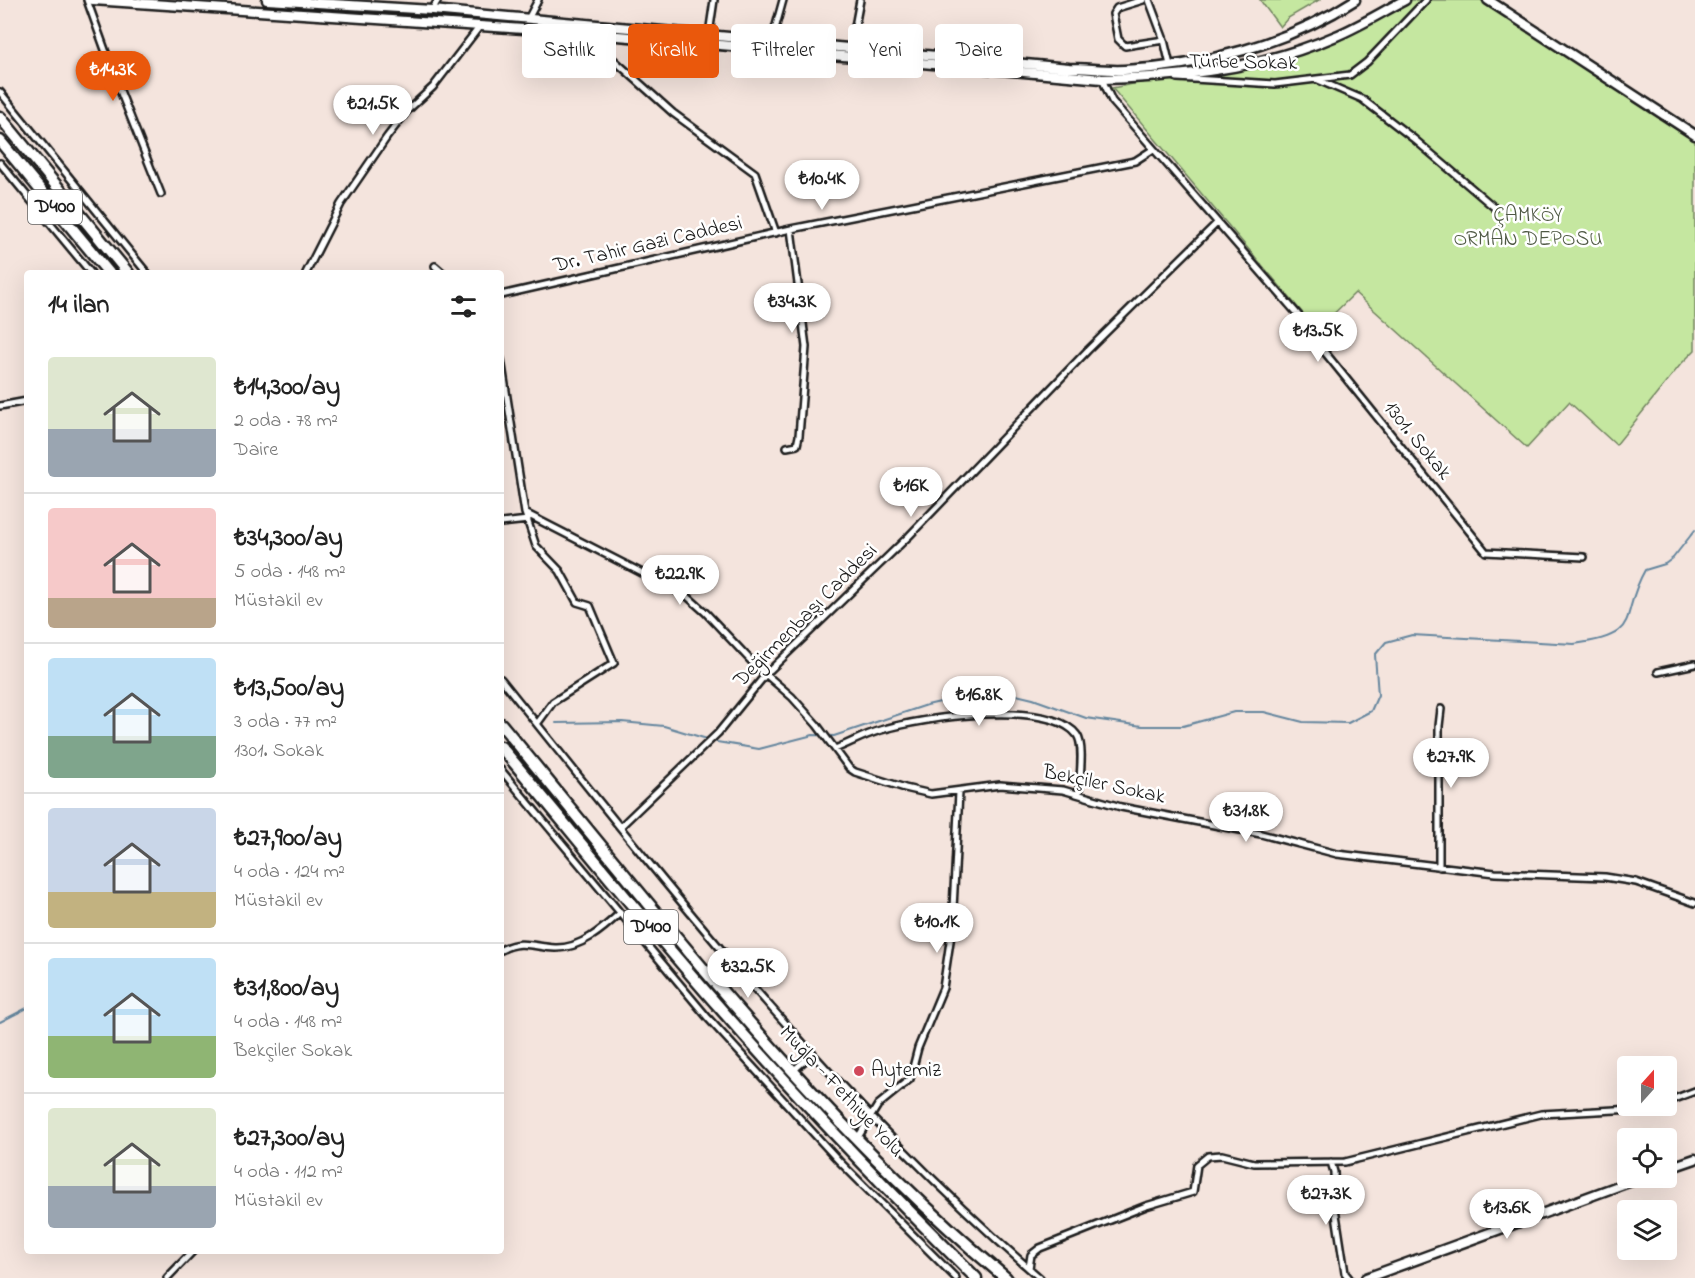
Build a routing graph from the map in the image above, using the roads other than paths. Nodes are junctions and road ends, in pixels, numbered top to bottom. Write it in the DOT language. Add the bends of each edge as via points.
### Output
graph roads {
  1 [pos="87,0"];
  2 [pos="93,0"];
  3 [pos="267,0"];
  4 [pos="438,0"];
  5 [pos="538,0"];
  6 [pos="714,0"];
  7 [pos="783,0"];
  8 [pos="860,0"];
  9 [pos="1143,0"];
  10 [pos="1149,0"];
  11 [pos="1355,0"];
  12 [pos="1405,0"];
  13 [pos="1426,0"];
  14 [pos="1488,0"];
  15 [pos="351,2"];
  16 [pos="432,10"];
  17 [pos="528,19"];
  18 [pos="710,24"];
  19 [pos="776,24"];
  20 [pos="856,24"];
  21 [pos="480,26"];
  22 [pos="628,27"];
  23 [pos="522,29"];
  24 [pos="616,36"];
  25 [pos="1164,40"];
  26 [pos="923,55"];
  27 [pos="616,62"];
  28 [pos="1170,65"];
  29 [pos="1173,77"];
  30 [pos="1102,79"];
  31 [pos="1317,80"];
  32 [pos="0,92"];
  33 [pos="0,117"];
  34 [pos="1695,135"];
  35 [pos="0,141"];
  36 [pos="1152,150"];
  37 [pos="0,164"];
  38 [pos="161,194"];
  39 [pos="1495,208"];
  40 [pos="1217,223"];
  41 [pos="791,229"];
  42 [pos="776,233"];
  43 [pos="435,266"];
  44 [pos="88,270"];
  45 [pos="107,270"];
  46 [pos="126,270"];
  47 [pos="145,270"];
  48 [pos="308,270"];
  49 [pos="440,270"];
  50 [pos="504,294"];
  51 [pos="504,378"];
  52 [pos="24,402"];
  53 [pos="0,406"];
  54 [pos="787,447"];
  55 [pos="525,513"];
  56 [pos="528,520"];
  57 [pos="504,523"];
  58 [pos="1584,557"];
  59 [pos="1695,664"];
  60 [pos="1658,672"];
  61 [pos="766,674"];
  62 [pos="504,683"];
  63 [pos="1441,709"];
  64 [pos="537,724"];
  65 [pos="504,728"];
  66 [pos="835,749"];
  67 [pos="504,751"];
  68 [pos="504,774"];
  69 [pos="535,787"];
  70 [pos="959,792"];
  71 [pos="1079,794"];
  72 [pos="524,797"];
  73 [pos="620,827"];
  74 [pos="1439,867"];
  75 [pos="1695,903"];
  76 [pos="620,913"];
  77 [pos="504,948"];
  78 [pos="678,960"];
  79 [pos="672,974"];
  80 [pos="726,1016"];
  81 [pos="711,1021"];
  82 [pos="813,1053"];
  83 [pos="793,1071"];
  84 [pos="1695,1091"];
  85 [pos="1677,1098"];
  86 [pos="1617,1110"];
  87 [pos="871,1114"];
  88 [pos="857,1139"];
  89 [pos="1695,1159"];
  90 [pos="1330,1162"];
  91 [pos="1677,1165"];
  92 [pos="1617,1186"];
  93 [pos="190,1254"];
  94 [pos="1029,1268"];
  95 [pos="167,1278"];
  96 [pos="956,1278"];
  97 [pos="976,1278"];
  98 [pos="1006,1278"];
  99 [pos="1040,1278"];
  100 [pos="1349,1278"];
  101 [pos="1367,1278"];
  1 -- 38 [label="street"];
  2 -- 21 [label="main road"];
  3 -- 15 [label="main road"];
  4 -- 16 [label="street"];
  5 -- 17 [label="street"];
  6 -- 18 [label="street"];
  7 -- 19 [label="street"];
  8 -- 20 [label="street"];
  9 -- 25 [label="street" via="1117,8 1113,14 1118,39 1125,46"];
  10 -- 25 [label="street"];
  11 -- 28 [label="main road" via="1290,35"];
  12 -- 29 [label="main road" via="1336,36 1253,64"];
  13 -- 31 [label="street, Türbe Sokak" via="1350,75"];
  14 -- 34 [label="main road"];
  15 -- 16 [label="main road"];
  16 -- 17 [label="main road"];
  17 -- 22 [label="main road"];
  21 -- 23 [label="main road"];
  21 -- 48 [label="street" via="433,87 387,137 341,204"];
  24 -- 30 [label="main road"];
  25 -- 28 [label="street"];
  26 -- 28 [label="main road" via="1069,68 1124,70"];
  27 -- 42 [label="street" via="673,113 755,173"];
  29 -- 30 [label="main road"];
  29 -- 31 [label="street, Türbe Sokak" via="1275,84"];
  30 -- 36 [label="street, 1301. Sokak" via="1112,101"];
  31 -- 39 [label="street" via="1362,99"];
  32 -- 47 [label="street"];
  33 -- 46 [label="highway, D400"];
  35 -- 45 [label="highway, D400"];
  36 -- 40 [label="street, 1301. Sokak"];
  36 -- 41 [label="street, Dr. Tahir Gazi Caddesi" via="1135,161"];
  37 -- 44 [label="street"];
  40 -- 58 [label="street, 1301. Sokak" via="1299,316 1485,552"];
  40 -- 61 [label="street, Değirmenbaşı Caddesi" via="1063,375 916,529"];
  41 -- 42 [label="street, Dr. Tahir Gazi Caddesi"];
  41 -- 54 [label="street" via="806,347 799,436 797,445"];
  42 -- 50 [label="street, Dr. Tahir Gazi Caddesi"];
  43 -- 49 [label="street"];
  51 -- 55 [label="street"];
  52 -- 53 [label="street"];
  55 -- 56 [label="street"];
  55 -- 61 [label="street, Bekçiler Sokak" via="687,596"];
  56 -- 57 [label="street"];
  56 -- 64 [label="street" via="536,546 560,571 577,602 590,606 614,663 553,702"];
  59 -- 60 [label="street"];
  61 -- 66 [label="street, Bekçiler Sokak" via="817,725"];
  61 -- 73 [label="street, Değirmenbaşı Caddesi" via="718,734"];
  62 -- 64 [label="street"];
  63 -- 74 [label="street"];
  64 -- 73 [label="street"];
  65 -- 83 [label="highway, Muğla - Fethiye Yolu / D400"];
  66 -- 70 [label="street, Bekçiler Sokak" via="855,772 931,794"];
  66 -- 71 [label="street" via="881,730 944,717 1033,715 1067,727 1077,735 1081,744"];
  67 -- 69 [label="highway, Muğla - Fethiye Yolu / D400"];
  68 -- 72 [label="street"];
  69 -- 72 [label="street"];
  69 -- 78 [label="highway, Muğla - Fethiye Yolu / D400"];
  70 -- 71 [label="street, Bekçiler Sokak" via="1000,785"];
  70 -- 87 [label="street" via="952,928 943,988 918,1048 910,1079"];
  71 -- 74 [label="street, Bekçiler Sokak" via="1121,807 1261,834 1337,854"];
  72 -- 76 [label="street"];
  73 -- 82 [label="street" via="738,970"];
  74 -- 75 [label="street, Bekçiler Sokak" via="1605,877 1636,882"];
  76 -- 77 [label="street" via="582,942 565,947 513,943"];
  76 -- 79 [label="street"];
  78 -- 79 [label="street"];
  78 -- 80 [label="highway, Muğla - Fethiye Yolu / D400"];
  79 -- 81 [label="street"];
  80 -- 81 [label="street"];
  80 -- 97 [label="highway, Muğla - Fethiye Yolu / D400" via="849,1151"];
  81 -- 96 [label="street" via="839,1161"];
  82 -- 83 [label="street"];
  82 -- 87 [label="street"];
  83 -- 88 [label="highway, Muğla - Fethiye Yolu / D400"];
  84 -- 85 [label="street"];
  86 -- 90 [label="street" via="1541,1114 1345,1162"];
  87 -- 88 [label="street"];
  87 -- 94 [label="street"];
  88 -- 98 [label="highway, Muğla - Fethiye Yolu / D400" via="901,1186"];
  89 -- 91 [label="main road"];
  90 -- 94 [label="street" via="1254,1163 1222,1155 1208,1156 1197,1165 1193,1192 1146,1206 1040,1248 1031,1255"];
  90 -- 100 [label="street" via="1345,1273"];
  92 -- 101 [label="main road"];
  93 -- 95 [label="street"];
  94 -- 99 [label="street"];
}
